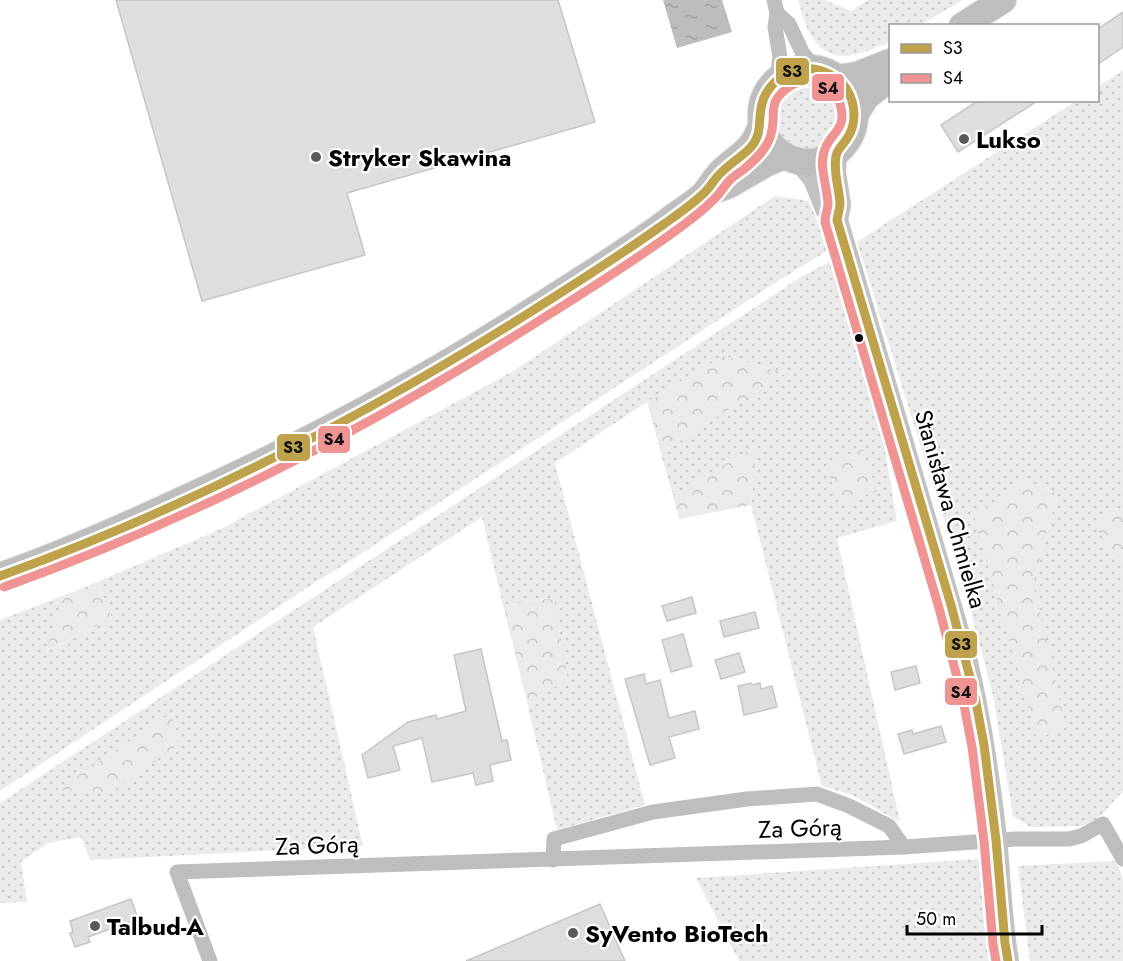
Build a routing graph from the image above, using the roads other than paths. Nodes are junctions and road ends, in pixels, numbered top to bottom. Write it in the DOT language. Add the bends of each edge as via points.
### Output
graph roads {
  1 [pos="1003,0"];
  2 [pos="775,6"];
  3 [pos="965,24"];
  4 [pos="889,63"];
  5 [pos="826,73"];
  6 [pos="777,80"];
  7 [pos="889,80"];
  8 [pos="855,115"];
  9 [pos="761,126"];
  10 [pos="836,153"];
  11 [pos="792,159"];
  12 [pos="703,194"];
  13 [pos="837,220"];
  14 [pos="0,576"];
  15 [pos="996,840"];
  16 [pos="904,847"];
  17 [pos="1123,859"];
  18 [pos="553,860"];
  19 [pos="210,961"];
  20 [pos="1008,961"];
  1 -- 3 [label="main road"];
  2 -- 5 [label="street" via="802,52"];
  2 -- 6 [label="street" via="780,64"];
  4 -- 5 [label="main road" via="857,75"];
  5 -- 6 [label="main road" via="805,68"];
  5 -- 8 [label="main road" via="844,85"];
  6 -- 9 [label="main road" via="763,100"];
  7 -- 8 [label="main road" via="866,97"];
  8 -- 10 [label="main road" via="852,132"];
  9 -- 11 [label="main road" via="776,151"];
  9 -- 12 [label="main road" via="750,148 721,172"];
  10 -- 11 [label="main road" via="809,163"];
  10 -- 13 [label="street, Stanisława Chmielka" via="840,205"];
  11 -- 12 [label="main road" via="758,168"];
  11 -- 13 [label="street, Stanisława Chmielka" via="814,179 826,209"];
  12 -- 14 [label="main road" via="582,279 399,392 208,489"];
  13 -- 15 [label="street, Stanisława Chmielka" via="965,654 984,746"];
  15 -- 16 [label="street, Za Górą"];
  15 -- 17 [label="street, Za Górą" via="1069,839 1103,824"];
  15 -- 20 [label="street, Stanisława Chmielka"];
  16 -- 18 [label="street, Za Górą"];
  16 -- 18 [label="street, Za Górą" via="889,826 817,794 653,812 554,839"];
  18 -- 19 [label="street, Za Górą" via="177,872"];
}
